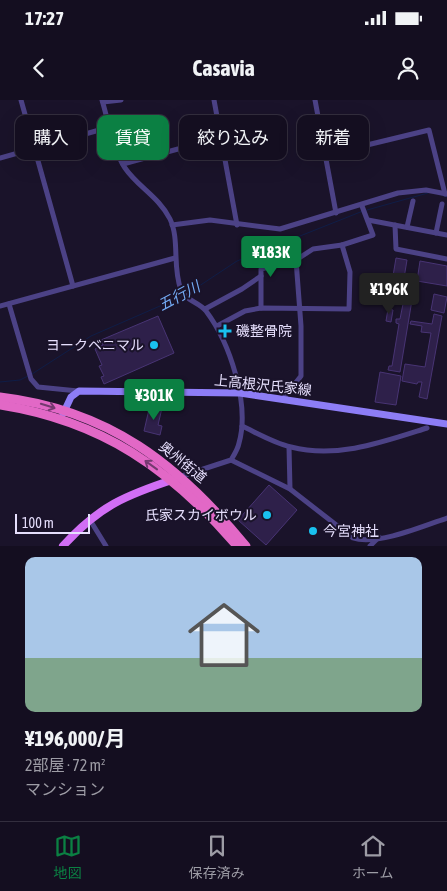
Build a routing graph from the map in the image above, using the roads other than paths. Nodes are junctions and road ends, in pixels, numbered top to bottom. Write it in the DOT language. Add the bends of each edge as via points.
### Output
graph roads {
  1 [pos="21,100"];
  2 [pos="122,100"];
  3 [pos="214,100"];
  4 [pos="315,100"];
  5 [pos="102,101"];
  6 [pos="25,115"];
  7 [pos="106,115"];
  8 [pos="318,115"];
  9 [pos="369,145"];
  10 [pos="178,149"];
  11 [pos="15,154"];
  12 [pos="0,158"];
  13 [pos="37,160"];
  14 [pos="122,160"];
  15 [pos="326,160"];
  16 [pos="123,164"];
  17 [pos="446,194"];
  18 [pos="412,201"];
  19 [pos="442,204"];
  20 [pos="362,206"];
  21 [pos="336,213"];
  22 [pos="368,220"];
  23 [pos="172,225"];
  24 [pos="237,225"];
  25 [pos="395,225"];
  26 [pos="408,227"];
  27 [pos="436,233"];
  28 [pos="447,235"];
  29 [pos="342,245"];
  30 [pos="175,258"];
  31 [pos="447,259"];
  32 [pos="296,260"];
  33 [pos="261,276"];
  34 [pos="73,286"];
  35 [pos="9,304"];
  36 [pos="0,306"];
  37 [pos="298,307"];
  38 [pos="261,308"];
  39 [pos="205,309"];
  40 [pos="217,326"];
  41 [pos="79,392"];
  42 [pos="240,393"];
  43 [pos="0,396"];
  44 [pos="283,399"];
  45 [pos="0,405"];
  46 [pos="63,415"];
  47 [pos="447,424"];
  48 [pos="242,426"];
  49 [pos="427,428"];
  50 [pos="289,447"];
  51 [pos="231,460"];
  52 [pos="182,476"];
  53 [pos="172,480"];
  54 [pos="290,489"];
  55 [pos="447,518"];
  56 [pos="90,520"];
  57 [pos="379,537"];
  58 [pos="64,546"];
  59 [pos="106,546"];
  60 [pos="237,546"];
  61 [pos="246,546"];
  62 [pos="370,546"];
  1 -- 6 [label="street"];
  2 -- 5 [label="street"];
  3 -- 24 [label="street"];
  4 -- 8 [label="street"];
  5 -- 7 [label="street"];
  9 -- 17 [label="street" via="429,130"];
  10 -- 16 [label="street"];
  11 -- 12 [label="street"];
  13 -- 34 [label="street"];
  14 -- 16 [label="street"];
  15 -- 21 [label="street"];
  16 -- 23 [label="street" via="161,205"];
  17 -- 20 [label="street" via="426,190 398,194"];
  18 -- 26 [label="street"];
  19 -- 27 [label="street"];
  20 -- 21 [label="street"];
  20 -- 22 [label="street"];
  21 -- 24 [label="street" via="280,229"];
  22 -- 25 [label="street"];
  22 -- 29 [label="street" via="373,235"];
  23 -- 24 [label="street" via="210,220"];
  23 -- 30 [label="street"];
  25 -- 26 [label="street"];
  25 -- 31 [label="street" via="396,250"];
  26 -- 27 [label="street"];
  27 -- 28 [label="street"];
  29 -- 32 [label="street" via="313,249"];
  29 -- 37 [label="street" via="350,272 349,309"];
  30 -- 34 [label="street"];
  30 -- 39 [label="street" via="182,291"];
  32 -- 33 [label="street" via="261,269"];
  32 -- 37 [label="street"];
  33 -- 38 [label="street"];
  33 -- 39 [label="street"];
  34 -- 35 [label="street"];
  35 -- 36 [label="street"];
  35 -- 41 [label="street" via="31,379 38,387"];
  37 -- 38 [label="street"];
  37 -- 44 [label="street" via="301,376"];
  38 -- 40 [label="street" via="245,311"];
  39 -- 40 [label="street"];
  40 -- 42 [label="street" via="227,345"];
  41 -- 42 [label="main road, 上高根沢氏家線"];
  41 -- 46 [label="main road" via="71,397"];
  42 -- 44 [label="main road, 上高根沢氏家線"];
  42 -- 48 [label="street"];
  43 -- 46 [label="highway, 奥州街道, one-way" via="42,404"];
  44 -- 47 [label="main road, 上高根沢氏家線"];
  45 -- 46 [label="highway, 奥州街道"];
  46 -- 52 [label="highway, 奥州街道" via="107,427"];
  53 -- 46 [label="highway, 奥州街道, one-way" via="125,447"];
  48 -- 50 [label="street"];
  48 -- 51 [label="street" via="239,444"];
  49 -- 50 [label="street" via="370,446 317,452"];
  50 -- 54 [label="street"];
  51 -- 52 [label="street"];
  51 -- 54 [label="street"];
  52 -- 53 [label="main road"];
  52 -- 61 [label="highway, 奥州街道"];
  53 -- 56 [label="main road" via="128,494"];
  53 -- 60 [label="highway, 奥州街道"];
  54 -- 57 [label="street" via="353,538"];
  55 -- 57 [label="street"];
  56 -- 58 [label="main road"];
  56 -- 59 [label="street"];
  57 -- 62 [label="street"];
}
